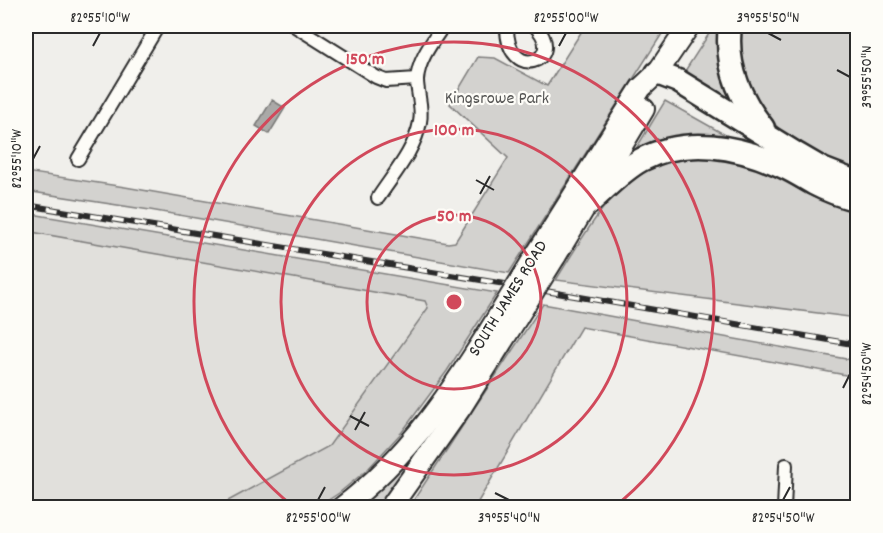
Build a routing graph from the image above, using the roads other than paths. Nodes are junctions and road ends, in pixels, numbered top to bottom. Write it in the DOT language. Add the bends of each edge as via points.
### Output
graph roads {
  1 [pos="158,26"];
  2 [pos="295,26"];
  3 [pos="443,26"];
  4 [pos="507,26"];
  5 [pos="535,26"];
  6 [pos="689,26"];
  7 [pos="730,26"];
  8 [pos="657,74"];
  9 [pos="417,79"];
  10 [pos="771,139"];
  11 [pos="78,159"];
  12 [pos="783,166"];
  13 [pos="858,183"];
  14 [pos="378,198"];
  15 [pos="858,200"];
  16 [pos="588,204"];
  17 [pos="546,255"];
  18 [pos="508,316"];
  19 [pos="786,465"];
  20 [pos="341,507"];
  21 [pos="390,507"];
  22 [pos="784,507"];
  1 -- 11 [label="street"];
  2 -- 9 [label="street" via="376,77 386,81"];
  3 -- 9 [label="street" via="426,52"];
  4 -- 5 [label="street" via="510,48 523,61 541,57 545,50 546,41"];
  6 -- 8 [label="main road, SOUTH JAMES ROAD"];
  7 -- 10 [label="highway" via="728,51 737,87"];
  8 -- 10 [label="highway" via="678,81"];
  8 -- 12 [label="highway" via="672,91"];
  8 -- 16 [label="main road, SOUTH JAMES ROAD" via="653,94"];
  8 -- 17 [label="main road, SOUTH JAMES ROAD" via="641,88"];
  9 -- 14 [label="street" via="421,120 412,147"];
  10 -- 13 [label="highway" via="822,169"];
  12 -- 15 [label="highway" via="830,191"];
  12 -- 16 [label="highway" via="723,147 676,147 629,168"];
  16 -- 17 [label="main road, SOUTH JAMES ROAD"];
  17 -- 18 [label="main road, SOUTH JAMES ROAD, bridge"];
  18 -- 20 [label="main road, SOUTH JAMES ROAD" via="408,447"];
  18 -- 21 [label="main road, SOUTH JAMES ROAD" via="462,406"];
  19 -- 22 [label="street"];
}
